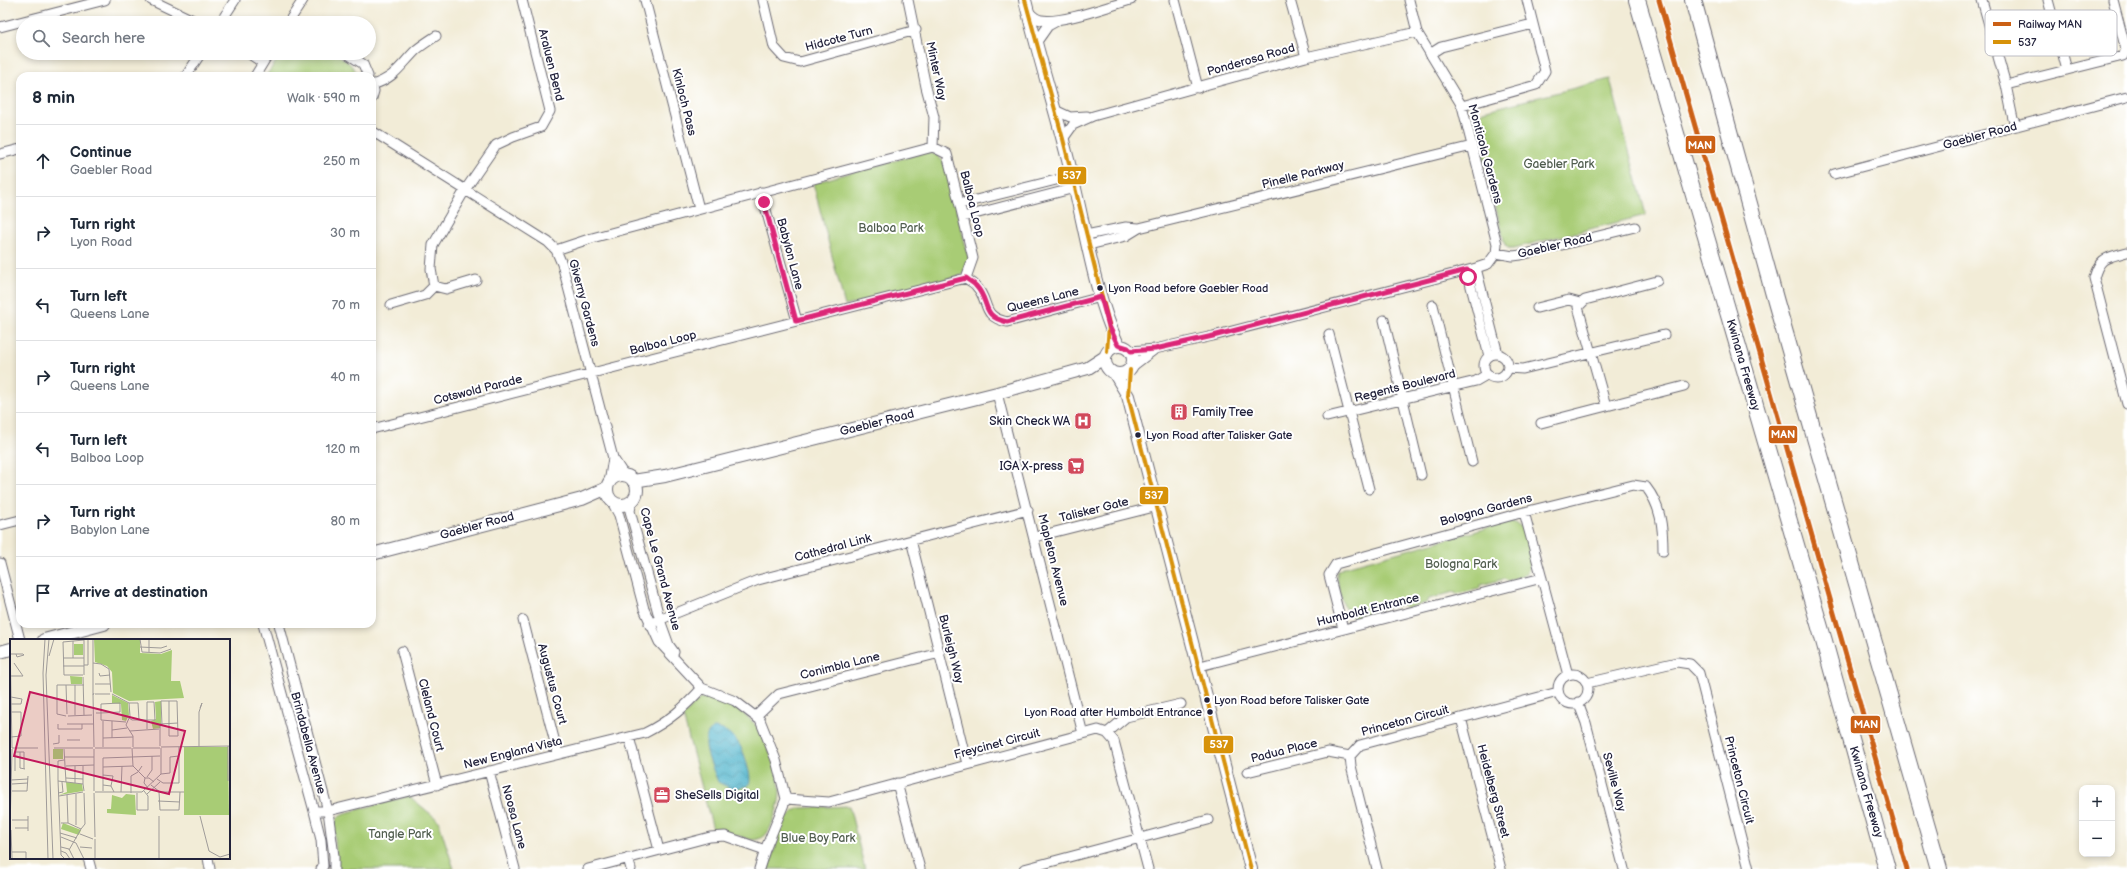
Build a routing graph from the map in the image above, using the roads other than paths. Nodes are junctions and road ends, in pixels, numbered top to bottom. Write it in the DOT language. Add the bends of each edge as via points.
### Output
graph roads {
  1 [pos="105,0"];
  2 [pos="151,0"];
  3 [pos="235,0"];
  4 [pos="302,0"];
  5 [pos="522,0"];
  6 [pos="645,0"];
  7 [pos="762,0"];
  8 [pos="908,0"];
  9 [pos="1131,0"];
  10 [pos="1175,0"];
  11 [pos="1290,0"];
  12 [pos="1408,0"];
  13 [pos="1527,0"];
  14 [pos="1637,0"];
  15 [pos="1693,0"];
  16 [pos="1982,0"];
  17 [pos="2048,0"];
  18 [pos="2113,0"];
  19 [pos="1027,6"];
  20 [pos="2051,10"];
  21 [pos="2116,10"];
  22 [pos="1985,11"];
  23 [pos="2117,15"];
  24 [pos="43,16"];
  25 [pos="184,16"];
  26 [pos="225,16"];
  27 [pos="292,16"];
  28 [pos="1058,20"];
  29 [pos="16,23"];
  30 [pos="1533,24"];
  31 [pos="0,27"];
  32 [pos="916,30"];
  33 [pos="1417,32"];
  34 [pos="436,36"];
  35 [pos="1036,42"];
  36 [pos="1430,54"];
  37 [pos="1998,56"];
  38 [pos="2063,56"];
  39 [pos="1306,57"];
  40 [pos="196,60"];
  41 [pos="258,60"];
  42 [pos="265,60"];
  43 [pos="357,60"];
  44 [pos="263,63"];
  45 [pos="2067,70"];
  46 [pos="189,72"];
  47 [pos="257,72"];
  48 [pos="366,72"];
  49 [pos="376,84"];
  50 [pos="2006,85"];
  51 [pos="1198,88"];
  52 [pos="2127,97"];
  53 [pos="1462,106"];
  54 [pos="1055,110"];
  55 [pos="1093,116"];
  56 [pos="2017,126"];
  57 [pos="376,134"];
  58 [pos="1063,138"];
  59 [pos="1472,146"];
  60 [pos="933,147"];
  61 [pos="16,149"];
  62 [pos="0,154"];
  63 [pos="1834,174"];
  64 [pos="1074,182"];
  65 [pos="465,190"];
  66 [pos="761,192"];
  67 [pos="960,204"];
  68 [pos="699,209"];
  69 [pos="963,216"];
  70 [pos="1634,227"];
  71 [pos="1088,240"];
  72 [pos="556,250"];
  73 [pos="2127,252"];
  74 [pos="1496,253"];
  75 [pos="1476,268"];
  76 [pos="1467,270"];
  77 [pos="966,278"];
  78 [pos="476,280"];
  79 [pos="1657,281"];
  80 [pos="434,286"];
  81 [pos="1101,297"];
  82 [pos="1580,303"];
  83 [pos="390,305"];
  84 [pos="1433,305"];
  85 [pos="1537,308"];
  86 [pos="1384,320"];
  87 [pos="796,321"];
  88 [pos="1109,326"];
  89 [pos="1329,334"];
  90 [pos="1664,335"];
  91 [pos="1118,345"];
  92 [pos="1155,349"];
  93 [pos="1131,351"];
  94 [pos="1591,353"];
  95 [pos="1106,354"];
  96 [pos="1494,355"];
  97 [pos="1088,368"];
  98 [pos="1131,368"];
  99 [pos="1508,368"];
  100 [pos="1112,372"];
  101 [pos="590,374"];
  102 [pos="1488,374"];
  103 [pos="1684,386"];
  104 [pos="1453,387"];
  105 [pos="997,393"];
  106 [pos="1128,396"];
  107 [pos="1402,399"];
  108 [pos="2127,404"];
  109 [pos="1606,406"];
  110 [pos="1349,412"];
  111 [pos="1327,417"];
  112 [pos="1542,423"];
  113 [pos="376,428"];
  114 [pos="613,458"];
  115 [pos="1472,462"];
  116 [pos="1421,475"];
  117 [pos="631,487"];
  118 [pos="1369,489"];
  119 [pos="610,493"];
  120 [pos="1158,506"];
  121 [pos="1028,510"];
  122 [pos="1524,512"];
  123 [pos="16,521"];
  124 [pos="0,525"];
  125 [pos="1035,538"];
  126 [pos="911,540"];
  127 [pos="1663,550"];
  128 [pos="376,553"];
  129 [pos="0,563"];
  130 [pos="1542,578"];
  131 [pos="523,620"];
  132 [pos="660,620"];
  133 [pos="649,624"];
  134 [pos="16,625"];
  135 [pos="17,628"];
  136 [pos="89,628"];
  137 [pos="264,628"];
  138 [pos="280,628"];
  139 [pos="1343,629"];
  140 [pos="20,639"];
  141 [pos="48,639"];
  142 [pos="10,649"];
  143 [pos="402,651"];
  144 [pos="0,652"];
  145 [pos="940,653"];
  146 [pos="1200,666"];
  147 [pos="1568,675"];
  148 [pos="1587,683"];
  149 [pos="700,685"];
  150 [pos="1558,692"];
  151 [pos="1578,702"];
  152 [pos="1181,704"];
  153 [pos="755,717"];
  154 [pos="1461,718"];
  155 [pos="1107,733"];
  156 [pos="1083,734"];
  157 [pos="629,737"];
  158 [pos="558,754"];
  159 [pos="1350,756"];
  160 [pos="967,764"];
  161 [pos="489,771"];
  162 [pos="1247,772"];
  163 [pos="897,783"];
  164 [pos="437,785"];
  165 [pos="786,799"];
  166 [pos="314,811"];
  167 [pos="328,811"];
  168 [pos="1208,820"];
  169 [pos="1139,838"];
  170 [pos="659,850"];
  171 [pos="765,850"];
  172 [pos="628,858"];
  173 [pos="88,859"];
  174 [pos="208,859"];
  175 [pos="91,869"];
  176 [pos="210,869"];
  177 [pos="321,869"];
  178 [pos="334,869"];
  179 [pos="515,869"];
  180 [pos="588,869"];
  181 [pos="631,869"];
  182 [pos="759,869"];
  183 [pos="920,869"];
  184 [pos="1024,869"];
  185 [pos="1148,869"];
  186 [pos="1251,869"];
  187 [pos="1377,869"];
  188 [pos="1501,869"];
  189 [pos="1624,869"];
  190 [pos="1749,869"];
  191 [pos="1887,869"];
  192 [pos="1939,869"];
  1 -- 24 [label="street"];
  2 -- 25 [label="street"];
  3 -- 26 [label="street"];
  4 -- 27 [label="street"];
  5 -- 65 [label="street, Araluen Bend" via="550,112 541,127 496,145"];
  6 -- 68 [label="street, Kinloch Pass"];
  7 -- 32 [label="street, Hidcote Turn" via="774,46 784,58 800,62"];
  8 -- 32 [label="street, Minter Way"];
  9 -- 28 [label="street"];
  10 -- 51 [label="street"];
  11 -- 39 [label="street"];
  12 -- 33 [label="street, Monticola Gardens"];
  13 -- 30 [label="street"];
  14 -- 191 [label="highway, Kwinana Freeway" via="1824,641"];
  15 -- 192 [label="highway" via="1776,302"];
  16 -- 22 [label="street"];
  17 -- 20 [label="street"];
  18 -- 21 [label="street"];
  19 -- 28 [label="street" via="1034,17 1041,20"];
  19 -- 35 [label="street"];
  23 -- 45 [label="street" via="2126,50 2123,56"];
  28 -- 35 [label="street" via="1048,26"];
  29 -- 31 [label="street"];
  30 -- 36 [label="street" via="1441,47"];
  30 -- 53 [label="street" via="1545,71 1536,85"];
  32 -- 60 [label="street, Minter Way" via="934,118"];
  33 -- 36 [label="street, Monticola Gardens"];
  33 -- 39 [label="street, Ponderosa Road"];
  34 -- 49 [label="street" via="416,50 396,74"];
  35 -- 54 [label="street"];
  36 -- 53 [label="street, Monticola Gardens"];
  37 -- 50 [label="street"];
  38 -- 45 [label="street"];
  39 -- 51 [label="street, Ponderosa Road"];
  40 -- 46 [label="street"];
  41 -- 44 [label="street"];
  42 -- 44 [label="street"];
  43 -- 48 [label="street" via="363,64"];
  44 -- 47 [label="street"];
  45 -- 50 [label="street"];
  50 -- 56 [label="street" via="2013,119"];
  51 -- 55 [label="street, Ponderosa Road"];
  52 -- 56 [label="street, Gaebler Road"];
  53 -- 59 [label="street, Monticola Gardens"];
  54 -- 55 [label="street, Ponderosa Road" via="1070,117"];
  54 -- 58 [label="street"];
  55 -- 58 [label="street, Ponderosa Road" via="1073,125"];
  56 -- 63 [label="street, Gaebler Road"];
  57 -- 65 [label="street, Giverny Gardens"];
  58 -- 64 [label="street"];
  59 -- 71 [label="street, Pinelle Parkway" via="1140,228 1126,227"];
  59 -- 74 [label="street, Monticola Gardens" via="1497,244"];
  60 -- 66 [label="street"];
  60 -- 67 [label="street, Balboa Loop" via="947,154"];
  61 -- 62 [label="street"];
  64 -- 67 [label="street"];
  64 -- 69 [label="street"];
  64 -- 71 [label="street"];
  65 -- 72 [label="street, Giverny Gardens" via="548,242"];
  65 -- 80 [label="street, Araluen Bend" via="433,245 431,269"];
  66 -- 68 [label="street"];
  66 -- 87 [label="street, Babylon Lane"];
  67 -- 69 [label="street, Balboa Loop"];
  68 -- 72 [label="street"];
  69 -- 77 [label="street, Balboa Loop" via="973,258"];
  70 -- 74 [label="street, Gaebler Road" via="1513,256"];
  71 -- 81 [label="street"];
  72 -- 101 [label="street, Giverny Gardens" via="562,264"];
  73 -- 108 [label="street" via="2105,259 2098,265 2094,278"];
  74 -- 75 [label="street" via="1488,264"];
  75 -- 76 [label="street"];
  75 -- 96 [label="street"];
  76 -- 92 [label="street"];
  76 -- 96 [label="street"];
  77 -- 81 [label="street, Queens Lane" via="976,286 987,312 995,320 1007,322"];
  77 -- 87 [label="street, Balboa Loop"];
  78 -- 80 [label="street" via="446,289"];
  79 -- 82 [label="street"];
  80 -- 83 [label="street" via="425,295"];
  81 -- 88 [label="street"];
  82 -- 85 [label="street" via="1569,300"];
  82 -- 94 [label="street" via="1578,307"];
  84 -- 104 [label="street"];
  86 -- 107 [label="street"];
  87 -- 101 [label="street, Balboa Loop"];
  88 -- 91 [label="street"];
  88 -- 95 [label="street"];
  89 -- 110 [label="street"];
  90 -- 94 [label="street"];
  91 -- 93 [label="street"];
  91 -- 95 [label="street"];
  92 -- 93 [label="street"];
  92 -- 98 [label="street"];
  93 -- 98 [label="street" via="1134,361"];
  94 -- 99 [label="street" via="1523,369"];
  94 -- 109 [label="street"];
  95 -- 97 [label="street, Gaebler Road"];
  95 -- 100 [label="street" via="1106,365"];
  96 -- 99 [label="street" via="1506,359"];
  96 -- 102 [label="street" via="1484,365"];
  97 -- 100 [label="street, Gaebler Road"];
  97 -- 105 [label="street, Gaebler Road"];
  98 -- 100 [label="street" via="1126,373"];
  98 -- 106 [label="street"];
  99 -- 102 [label="street" via="1506,374 1500,377 1493,378"];
  100 -- 106 [label="street"];
  101 -- 113 [label="street, Cotswold Parade"];
  101 -- 114 [label="street, Giverny Gardens"];
  102 -- 104 [label="street, Regents Boulevard" via="1482,379"];
  103 -- 109 [label="street"];
  104 -- 107 [label="street, Regents Boulevard"];
  104 -- 115 [label="street"];
  105 -- 117 [label="street, Gaebler Road" via="665,476"];
  105 -- 121 [label="street, Mapleton Avenue"];
  106 -- 120 [label="street"];
  107 -- 110 [label="street, Regents Boulevard"];
  107 -- 116 [label="street"];
  109 -- 112 [label="street"];
  110 -- 111 [label="street, Regents Boulevard"];
  110 -- 118 [label="street"];
  114 -- 117 [label="street, Giverny Gardens"];
  114 -- 119 [label="street, Giverny Gardens"];
  117 -- 119 [label="street, Gaebler Road" via="614,477"];
  117 -- 119 [label="street, Gaebler Road" via="622,505"];
  117 -- 132 [label="street, Cape Le Grand Avenue" via="630,511"];
  119 -- 128 [label="street, Gaebler Road"];
  119 -- 133 [label="street, Cape Le Grand Avenue" via="619,515"];
  120 -- 125 [label="street, Talisker Gate"];
  120 -- 146 [label="street"];
  121 -- 125 [label="street, Mapleton Avenue"];
  121 -- 126 [label="street, Cathedral Link"];
  122 -- 127 [label="street, Bologna Gardens" via="1633,485 1646,487 1655,499 1663,528"];
  122 -- 130 [label="street"];
  122 -- 139 [label="street, Bologna Gardens" via="1336,564 1329,575"];
  123 -- 124 [label="street"];
  125 -- 156 [label="street, Mapleton Avenue"];
  126 -- 132 [label="street, Cathedral Link" via="758,580"];
  126 -- 145 [label="street, Burleigh Way"];
  129 -- 134 [label="street"];
  130 -- 139 [label="street, Humboldt Entrance"];
  130 -- 147 [label="street"];
  131 -- 158 [label="street, Augustus Court"];
  132 -- 133 [label="street, Cathedral Link"];
  132 -- 149 [label="street, Cape Le Grand Avenue" via="669,645"];
  133 -- 149 [label="street, Cape Le Grand Avenue" via="658,642"];
  135 -- 140 [label="street"];
  136 -- 141 [label="street"];
  137 -- 166 [label="street, Brindabella Avenue"];
  138 -- 167 [label="street, Brindabella Avenue"];
  139 -- 146 [label="street, Humboldt Entrance"];
  142 -- 144 [label="street"];
  143 -- 164 [label="street, Cleland Court"];
  145 -- 153 [label="street, Conimbla Lane" via="779,694"];
  145 -- 160 [label="street, Burleigh Way"];
  146 -- 186 [label="street"];
  147 -- 148 [label="street" via="1575,674"];
  147 -- 150 [label="street" via="1562,678"];
  148 -- 151 [label="street" via="1585,698"];
  148 -- 190 [label="street, Princeton Circuit" via="1677,662 1690,664 1699,673"];
  149 -- 153 [label="street, Cape Le Grand Avenue" via="735,701"];
  149 -- 157 [label="street, New England Vista" via="686,706 666,722 646,733"];
  150 -- 151 [label="street" via="1562,699 1570,703"];
  150 -- 154 [label="street, Princeton Circuit"];
  151 -- 189 [label="street, Seville Way" via="1586,723"];
  152 -- 155 [label="street" via="1126,717"];
  153 -- 165 [label="street, Cape Le Grand Avenue" via="760,720 776,760"];
  154 -- 159 [label="street, Princeton Circuit" via="1360,745"];
  154 -- 188 [label="street, Heidelberg Street"];
  155 -- 156 [label="street, Freycinet Circuit" via="1098,730"];
  155 -- 169 [label="street" via="1114,741"];
  156 -- 160 [label="street, Freycinet Circuit"];
  157 -- 158 [label="street, New England Vista"];
  157 -- 170 [label="street"];
  158 -- 161 [label="street, New England Vista"];
  159 -- 162 [label="street, Padua Place" via="1328,752"];
  159 -- 187 [label="street"];
  160 -- 163 [label="street, Freycinet Circuit"];
  161 -- 164 [label="street, New England Vista"];
  161 -- 179 [label="street, Noosa Lane"];
  163 -- 165 [label="street, Freycinet Circuit" via="829,802"];
  163 -- 183 [label="street"];
  164 -- 167 [label="street, New England Vista"];
  165 -- 171 [label="street"];
  166 -- 167 [label="street, New England Vista"];
  166 -- 177 [label="street, Brindabella Avenue" via="321,840"];
  167 -- 178 [label="street, Brindabella Avenue"];
  168 -- 169 [label="street"];
  169 -- 184 [label="street"];
  169 -- 185 [label="street"];
  170 -- 171 [label="street" via="710,837 725,836"];
  170 -- 172 [label="street"];
  171 -- 182 [label="street"];
  172 -- 180 [label="street"];
  172 -- 181 [label="street"];
  173 -- 175 [label="street"];
  174 -- 176 [label="street"];
}
